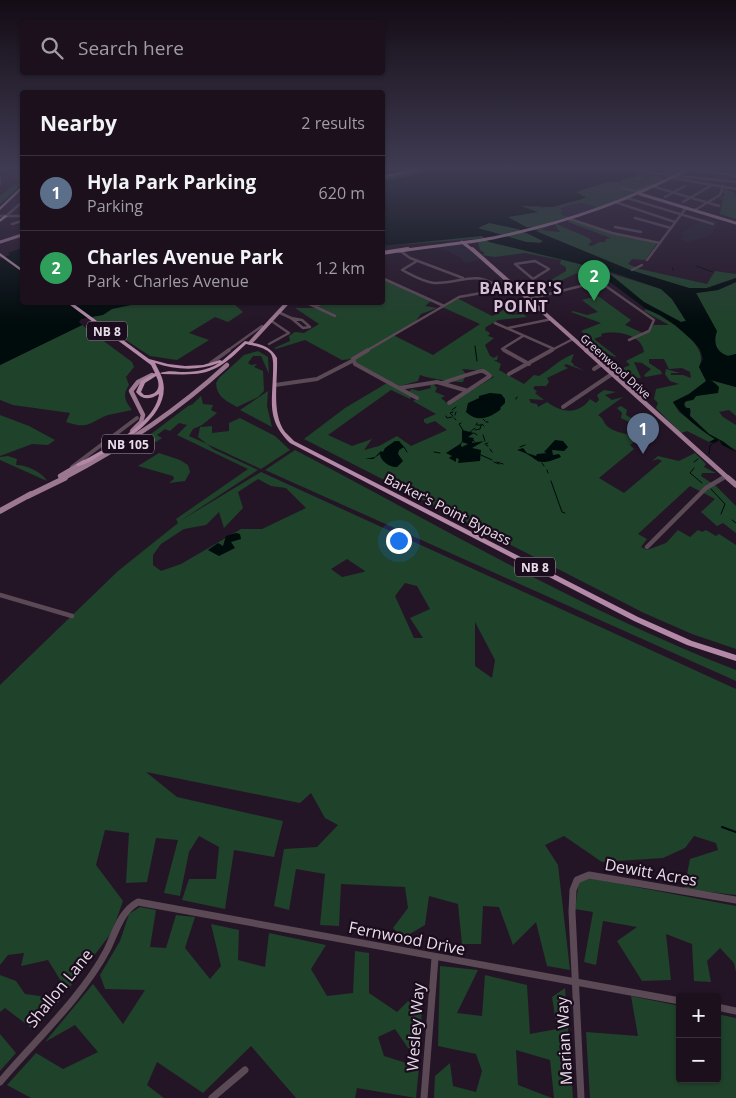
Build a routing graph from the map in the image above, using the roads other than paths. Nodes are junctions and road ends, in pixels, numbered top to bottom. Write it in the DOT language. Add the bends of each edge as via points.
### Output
graph roads {
  1 [pos="557,221"];
  2 [pos="580,221"];
  3 [pos="644,221"];
  4 [pos="703,221"];
  5 [pos="20,222"];
  6 [pos="674,222"];
  7 [pos="649,223"];
  8 [pos="12,224"];
  9 [pos="713,224"];
  10 [pos="615,227"];
  11 [pos="671,228"];
  12 [pos="641,232"];
  13 [pos="20,236"];
  14 [pos="480,239"];
  15 [pos="636,239"];
  16 [pos="1,242"];
  17 [pos="462,242"];
  18 [pos="660,243"];
  19 [pos="442,244"];
  20 [pos="470,247"];
  21 [pos="399,250"];
  22 [pos="385,252"];
  23 [pos="0,254"];
  24 [pos="480,255"];
  25 [pos="647,260"];
  26 [pos="417,261"];
  27 [pos="642,265"];
  28 [pos="20,269"];
  29 [pos="633,269"];
  30 [pos="464,278"];
  31 [pos="533,278"];
  32 [pos="385,279"];
  33 [pos="605,280"];
  34 [pos="600,282"];
  35 [pos="515,286"];
  36 [pos="501,289"];
  37 [pos="522,292"];
  38 [pos="529,299"];
  39 [pos="72,305"];
  40 [pos="285,305"];
  41 [pos="310,305"];
  42 [pos="319,305"];
  43 [pos="444,306"];
  44 [pos="314,307"];
  45 [pos="278,312"];
  46 [pos="335,316"];
  47 [pos="291,318"];
  48 [pos="552,319"];
  49 [pos="270,320"];
  50 [pos="495,323"];
  51 [pos="262,326"];
  52 [pos="507,328"];
  53 [pos="523,336"];
  54 [pos="256,337"];
  55 [pos="573,339"];
  56 [pos="629,340"];
  57 [pos="245,342"];
  58 [pos="267,346"];
  59 [pos="554,349"];
  60 [pos="243,350"];
  61 [pos="233,353"];
  62 [pos="146,359"];
  63 [pos="352,361"];
  64 [pos="211,363"];
  65 [pos="529,364"];
  66 [pos="602,364"];
  67 [pos="227,365"];
  68 [pos="594,369"];
  69 [pos="178,373"];
  70 [pos="510,374"];
  71 [pos="612,374"];
  72 [pos="158,375"];
  73 [pos="442,383"];
  74 [pos="275,385"];
  75 [pos="397,388"];
  76 [pos="468,391"];
  77 [pos="417,398"];
  78 [pos="449,403"];
  79 [pos="563,407"];
  80 [pos="137,418"];
  81 [pos="79,465"];
  82 [pos="61,476"];
  83 [pos="726,476"];
  84 [pos="736,485"];
  85 [pos="28,496"];
  86 [pos="0,511"];
  87 [pos="647,548"];
  88 [pos="0,595"];
  89 [pos="72,616"];
  90 [pos="736,658"];
  91 [pos="736,900"];
  92 [pos="130,905"];
  93 [pos="435,958"];
  94 [pos="575,983"];
  95 [pos="676,1000"];
  96 [pos="721,1008"];
  97 [pos="736,1010"];
  98 [pos="245,1070"];
  99 [pos="0,1082"];
  100 [pos="212,1098"];
  101 [pos="424,1098"];
  102 [pos="581,1098"];
  1 -- 14 [label="main road"];
  2 -- 15 [label="street"];
  3 -- 7 [label="street"];
  4 -- 9 [label="street"];
  5 -- 8 [label="street"];
  6 -- 11 [label="street"];
  7 -- 11 [label="street"];
  7 -- 12 [label="street"];
  10 -- 12 [label="street"];
  11 -- 18 [label="street"];
  12 -- 15 [label="street"];
  13 -- 16 [label="main road"];
  14 -- 17 [label="main road"];
  14 -- 24 [label="main road" via="476,243"];
  15 -- 18 [label="street"];
  17 -- 19 [label="main road"];
  17 -- 20 [label="main road, Greenwood Drive"];
  18 -- 25 [label="street"];
  19 -- 20 [label="main road"];
  19 -- 21 [label="main road"];
  20 -- 24 [label="main road, Greenwood Drive"];
  21 -- 22 [label="main road"];
  21 -- 26 [label="street"];
  23 -- 28 [label="highway"];
  24 -- 35 [label="main road, Greenwood Drive"];
  26 -- 30 [label="street"];
  26 -- 30 [label="street" via="402,270 433,283"];
  27 -- 29 [label="street"];
  30 -- 36 [label="street" via="485,278"];
  31 -- 31 [label="street" via="548,268 535,260 515,264"];
  31 -- 37 [label="street" via="532,286"];
  32 -- 43 [label="street"];
  33 -- 34 [label="street"];
  34 -- 38 [label="street"];
  34 -- 56 [label="street" via="655,321 648,332"];
  35 -- 36 [label="street"];
  35 -- 37 [label="main road, Greenwood Drive"];
  36 -- 43 [label="street" via="459,297"];
  37 -- 38 [label="main road, Greenwood Drive"];
  38 -- 48 [label="main road, Greenwood Drive"];
  39 -- 62 [label="highway, NB 8"];
  40 -- 45 [label="main road, NB 105"];
  41 -- 44 [label="street"];
  42 -- 44 [label="street"];
  43 -- 63 [label="street"];
  44 -- 46 [label="street"];
  45 -- 47 [label="street"];
  45 -- 49 [label="main road, NB 105"];
  47 -- 47 [label="street" via="303,328 310,327 301,320"];
  48 -- 52 [label="street"];
  48 -- 55 [label="main road, Greenwood Drive"];
  49 -- 51 [label="main road, NB 105"];
  49 -- 54 [label="main road, NB 105"];
  49 -- 58 [label="street" via="289,333"];
  50 -- 52 [label="street"];
  51 -- 57 [label="main road, NB 105"];
  51 -- 57 [label="street" via="247,336"];
  52 -- 53 [label="street"];
  53 -- 59 [label="street"];
  53 -- 65 [label="street" via="502,349"];
  54 -- 57 [label="main road, NB 105"];
  54 -- 58 [label="highway, Barker's Point Bypass" via="256,342"];
  55 -- 59 [label="street"];
  55 -- 66 [label="main road, Greenwood Drive"];
  57 -- 58 [label="highway"];
  57 -- 60 [label="highway, NB 105"];
  57 -- 61 [label="highway, NB 105"];
  57 -- 64 [label="street"];
  58 -- 60 [label="highway"];
  58 -- 74 [label="highway, Barker's Point Bypass / NB 8" via="275,358"];
  59 -- 65 [label="street"];
  60 -- 67 [label="highway, NB 105"];
  61 -- 62 [label="highway, NB 8" via="215,364 194,368 169,366"];
  61 -- 69 [label="highway, NB 105" via="210,370"];
  62 -- 72 [label="highway, NB 8"];
  63 -- 74 [label="street" via="317,379"];
  63 -- 75 [label="street"];
  65 -- 70 [label="street"];
  66 -- 68 [label="street"];
  66 -- 71 [label="main road, Greenwood Drive"];
  67 -- 69 [label="highway" via="201,374"];
  67 -- 85 [label="main road, NB 105" via="153,427 104,458"];
  69 -- 72 [label="highway, NB 105"];
  71 -- 79 [label="street"];
  71 -- 83 [label="main road, Greenwood Drive"];
  72 -- 81 [label="highway" via="160,398 147,420 122,441"];
  72 -- 81 [label="main road, NB 105" via="135,384 131,391 142,412 138,426"];
  73 -- 75 [label="street" via="426,382"];
  73 -- 76 [label="street"];
  73 -- 76 [label="street" via="476,371 490,375"];
  74 -- 90 [label="highway, Barker's Point Bypass / NB 8" via="276,423 292,442 636,619 690,643"];
  75 -- 77 [label="street"];
  76 -- 78 [label="street"];
  80 -- 82 [label="street"];
  81 -- 82 [label="main road, NB 105"];
  82 -- 85 [label="main road, NB 105"];
  83 -- 84 [label="main road, Greenwood Drive"];
  83 -- 87 [label="street" via="706,488"];
  85 -- 86 [label="main road, NB 105"];
  88 -- 89 [label="street"];
  91 -- 94 [label="street, Dewitt Acres" via="583,876 577,880 573,890"];
  92 -- 93 [label="street, Fernwood Drive" via="148,902"];
  92 -- 99 [label="street, Shallon Lane" via="96,967"];
  93 -- 94 [label="street, Fernwood Drive"];
  93 -- 101 [label="street, Wesley Way"];
  94 -- 95 [label="street, Fernwood Drive"];
  94 -- 102 [label="street, Marian Way"];
  96 -- 97 [label="street"];
  98 -- 100 [label="street"];
}
